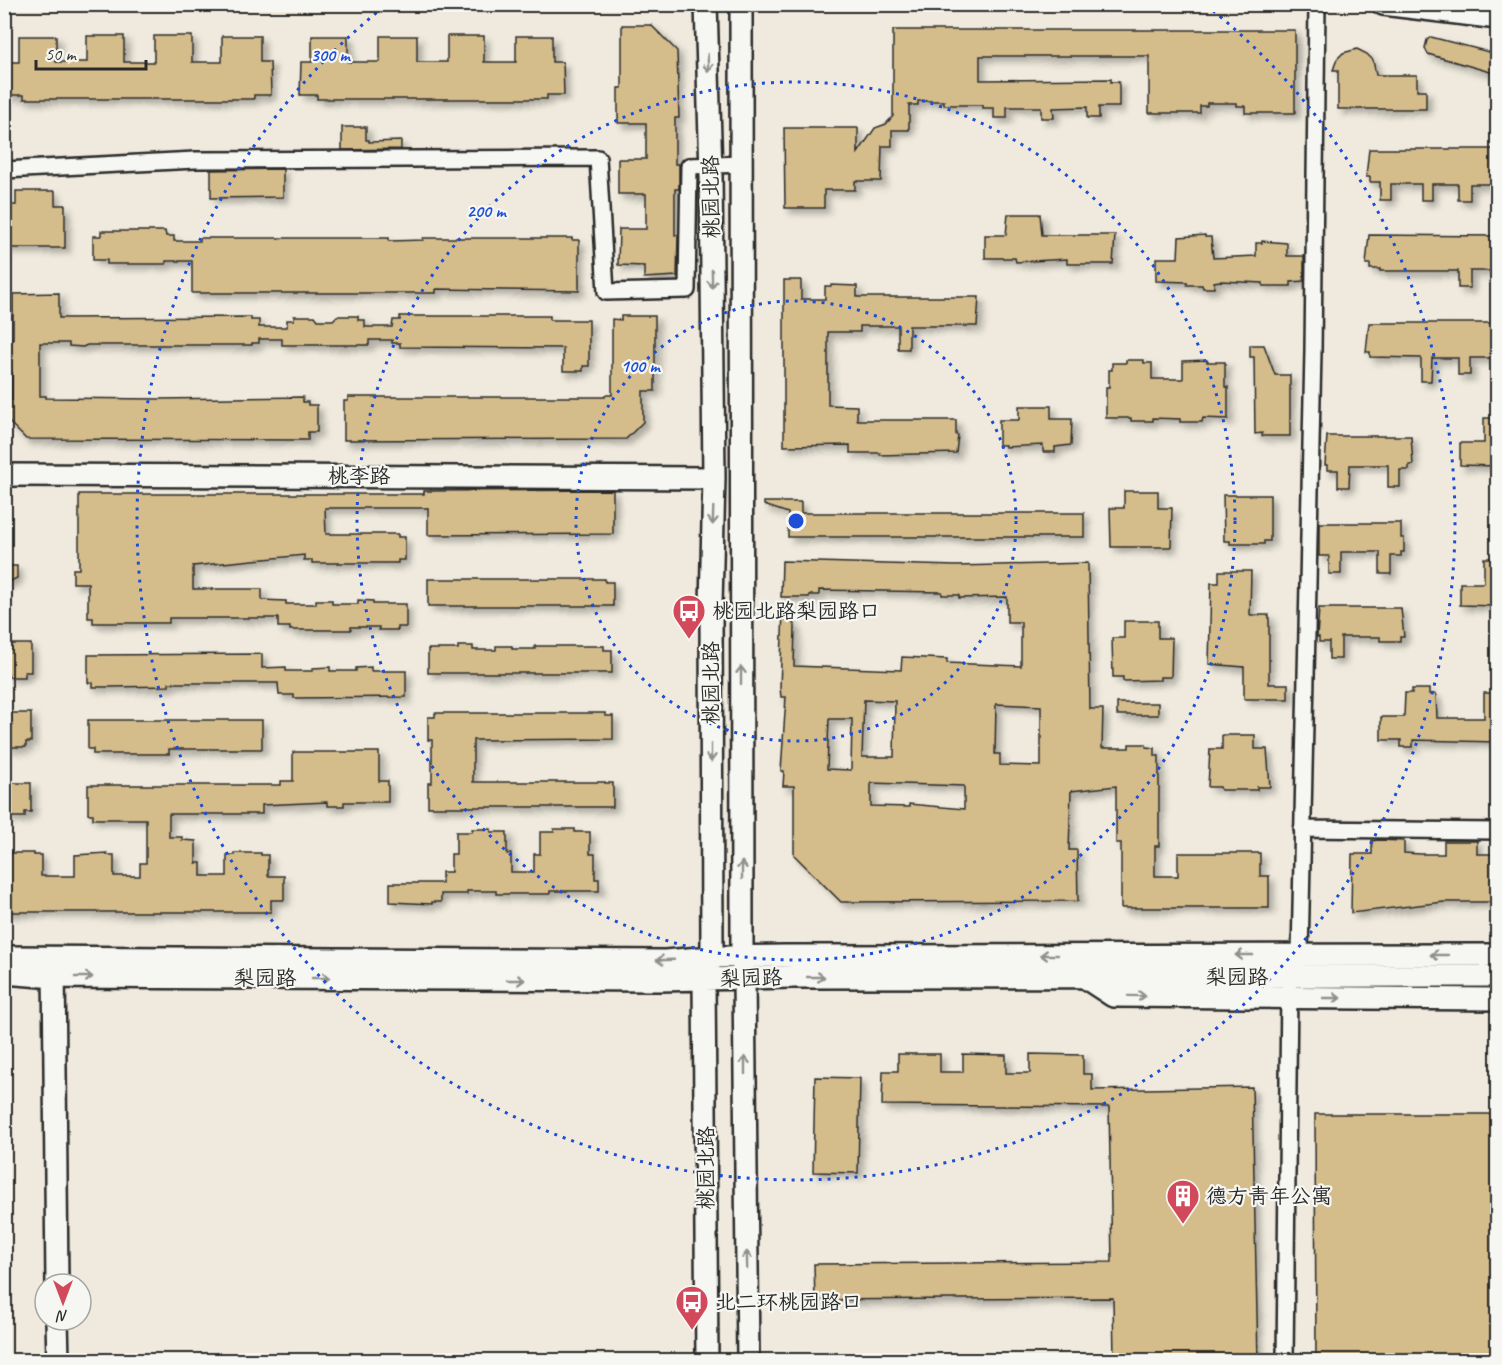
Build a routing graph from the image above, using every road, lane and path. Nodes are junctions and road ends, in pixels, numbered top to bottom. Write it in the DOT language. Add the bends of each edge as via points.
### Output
graph roads {
  1 [pos="706,4"];
  2 [pos="741,4"];
  3 [pos="1317,4"];
  4 [pos="1383,4"];
  5 [pos="1497,18"];
  6 [pos="742,164"];
  7 [pos="711,166"];
  8 [pos="4,170"];
  9 [pos="4,475"];
  10 [pos="714,478"];
  11 [pos="1302,829"];
  12 [pos="1497,831"];
  13 [pos="1300,955"];
  14 [pos="1497,955"];
  15 [pos="742,956"];
  16 [pos="4,957"];
  17 [pos="712,957"];
  18 [pos="55,967"];
  19 [pos="4,973"];
  20 [pos="1289,976"];
  21 [pos="1497,976"];
  22 [pos="1084,977"];
  23 [pos="744,979"];
  24 [pos="704,980"];
  25 [pos="1289,998"];
  26 [pos="1497,999"];
  27 [pos="57,1272"];
  28 [pos="57,1332"];
  29 [pos="58,1360"];
  30 [pos="707,1360"];
  31 [pos="748,1360"];
  32 [pos="1285,1360"];
  1 -- 7 [label="main road, 桃园北路, one-way"];
  2 -- 6 [label="main road, 桃园北路"];
  3 -- 11 [label="street"];
  4 -- 5 [label="main road"];
  6 -- 7 [label="street"];
  15 -- 6 [label="main road, 桃园北路, one-way"];
  7 -- 8 [label="street" via="689,166 687,290 606,291 598,158 195,160"];
  7 -- 10 [label="main road, 桃园北路, one-way"];
  9 -- 10 [label="main road, 桃李路"];
  10 -- 17 [label="main road, 桃园北路, one-way"];
  11 -- 12 [label="street"];
  11 -- 13 [label="street"];
  14 -- 13 [label="main road, 梨园路, one-way"];
  13 -- 15 [label="main road, 梨园路, one-way"];
  13 -- 20 [label="street"];
  15 -- 17 [label="main road, 梨园路"];
  15 -- 23 [label="main road, 桃园北路"];
  16 -- 18 [label="main road, 梨园路"];
  17 -- 18 [label="main road, 梨园路, one-way" via="653,961"];
  17 -- 24 [label="main road, 桃园北路"];
  18 -- 19 [label="main road, 梨园路"];
  18 -- 24 [label="main road, 梨园路, one-way"];
  18 -- 27 [label="main road"];
  20 -- 21 [label="main road, 梨园路"];
  20 -- 22 [label="main road, 梨园路"];
  20 -- 25 [label="street"];
  23 -- 22 [label="main road, 梨园路, one-way"];
  22 -- 25 [label="main road, one-way" via="1113,996"];
  23 -- 24 [label="main road, 梨园路"];
  31 -- 23 [label="main road, 桃园北路, one-way"];
  24 -- 30 [label="main road, 桃园北路"];
  25 -- 26 [label="main road, one-way"];
  25 -- 32 [label="street"];
  28 -- 29 [label="main road"];
}
